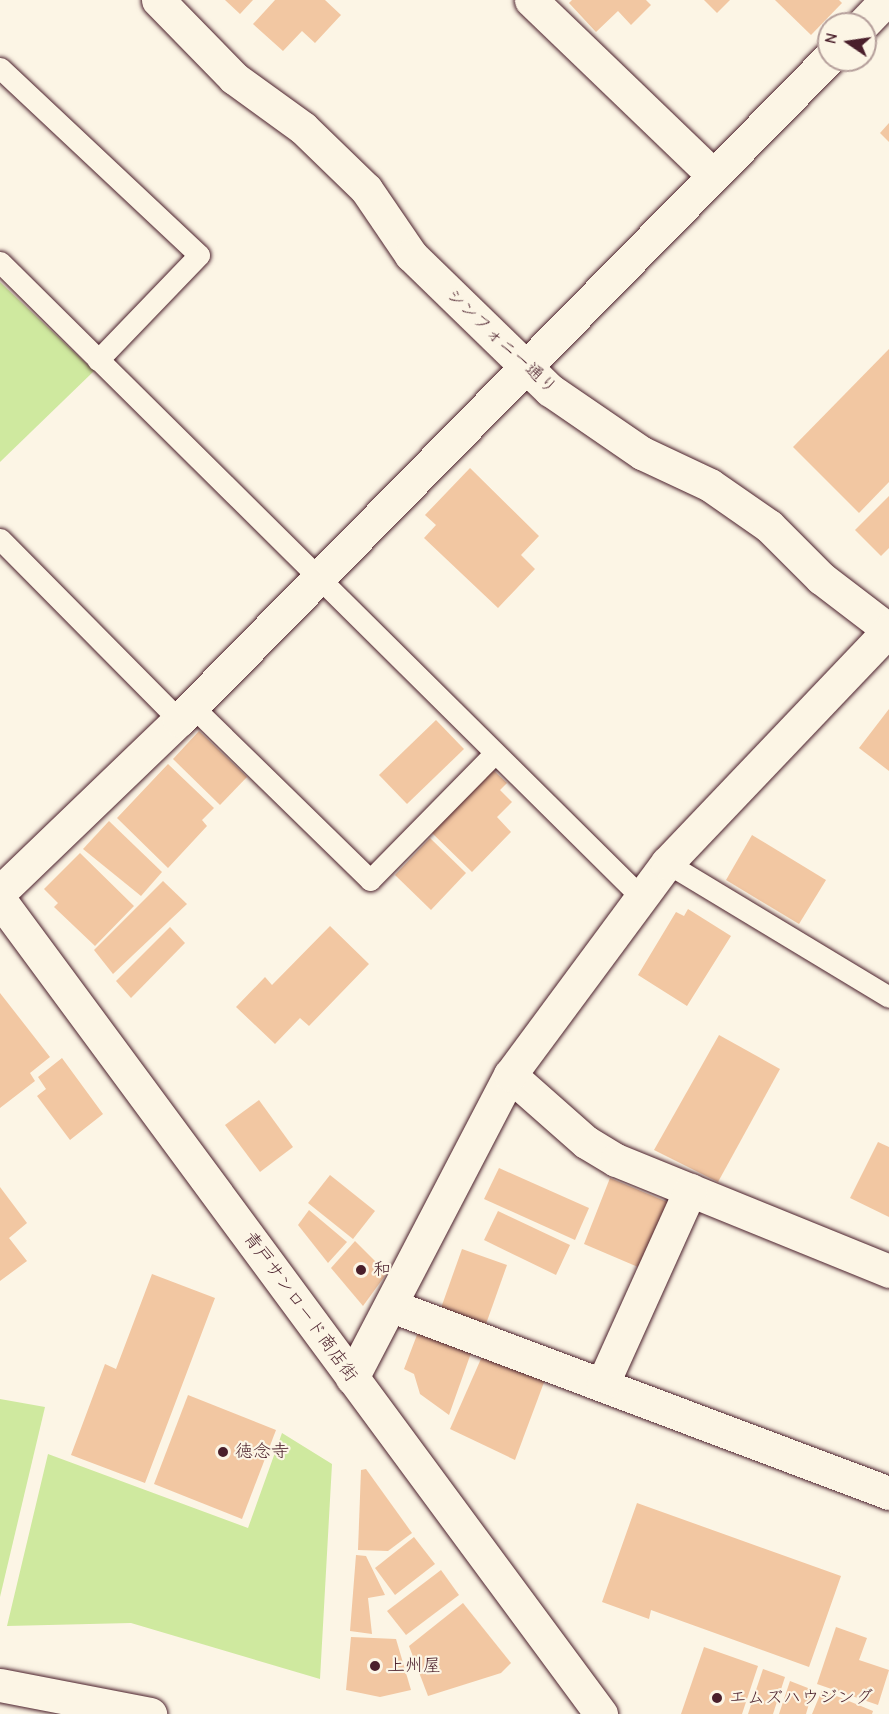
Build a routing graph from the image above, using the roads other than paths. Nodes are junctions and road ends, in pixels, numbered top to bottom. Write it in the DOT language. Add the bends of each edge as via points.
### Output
graph roads {
  1 [pos="158,0"];
  2 [pos="531,0"];
  3 [pos="0,68"];
  4 [pos="817,70"];
  5 [pos="713,175"];
  6 [pos="0,262"];
  7 [pos="98,360"];
  8 [pos="524,364"];
  9 [pos="0,539"];
  10 [pos="316,577"];
  11 [pos="885,644"];
  12 [pos="186,713"];
  13 [pos="495,753"];
  14 [pos="667,863"];
  15 [pos="0,892"];
  16 [pos="641,897"];
  17 [pos="0,900"];
  18 [pos="889,997"];
  19 [pos="510,1075"];
  20 [pos="690,1190"];
  21 [pos="889,1270"];
  22 [pos="392,1306"];
  23 [pos="352,1378"];
  24 [pos="603,1383"];
  25 [pos="889,1493"];
  26 [pos="0,1685"];
  27 [pos="150,1714"];
  28 [pos="600,1714"];
  1 -- 8 [label="street, シンフォニー通り" via="234,78 303,128 366,189 411,255"];
  2 -- 5 [label="street"];
  3 -- 7 [label="lane" via="199,255"];
  4 -- 5 [label="street"];
  5 -- 8 [label="street"];
  6 -- 7 [label="lane"];
  7 -- 10 [label="lane"];
  8 -- 10 [label="street"];
  8 -- 11 [label="street, シンフォニー通り" via="550,390 642,453 710,485 769,526"];
  9 -- 12 [label="lane"];
  10 -- 12 [label="street"];
  10 -- 13 [label="lane"];
  11 -- 14 [label="street"];
  12 -- 13 [label="lane" via="370,880"];
  12 -- 15 [label="street"];
  13 -- 16 [label="lane"];
  14 -- 16 [label="street"];
  14 -- 18 [label="lane"];
  16 -- 19 [label="street"];
  17 -- 23 [label="street, 青戸サンロード商店街"];
  19 -- 20 [label="street" via="586,1142"];
  19 -- 22 [label="street"];
  20 -- 21 [label="street"];
  20 -- 24 [label="street"];
  22 -- 23 [label="street"];
  22 -- 24 [label="street"];
  23 -- 28 [label="street, 青戸サンロード商店街"];
  24 -- 25 [label="street"];
  26 -- 27 [label="street"];
}
